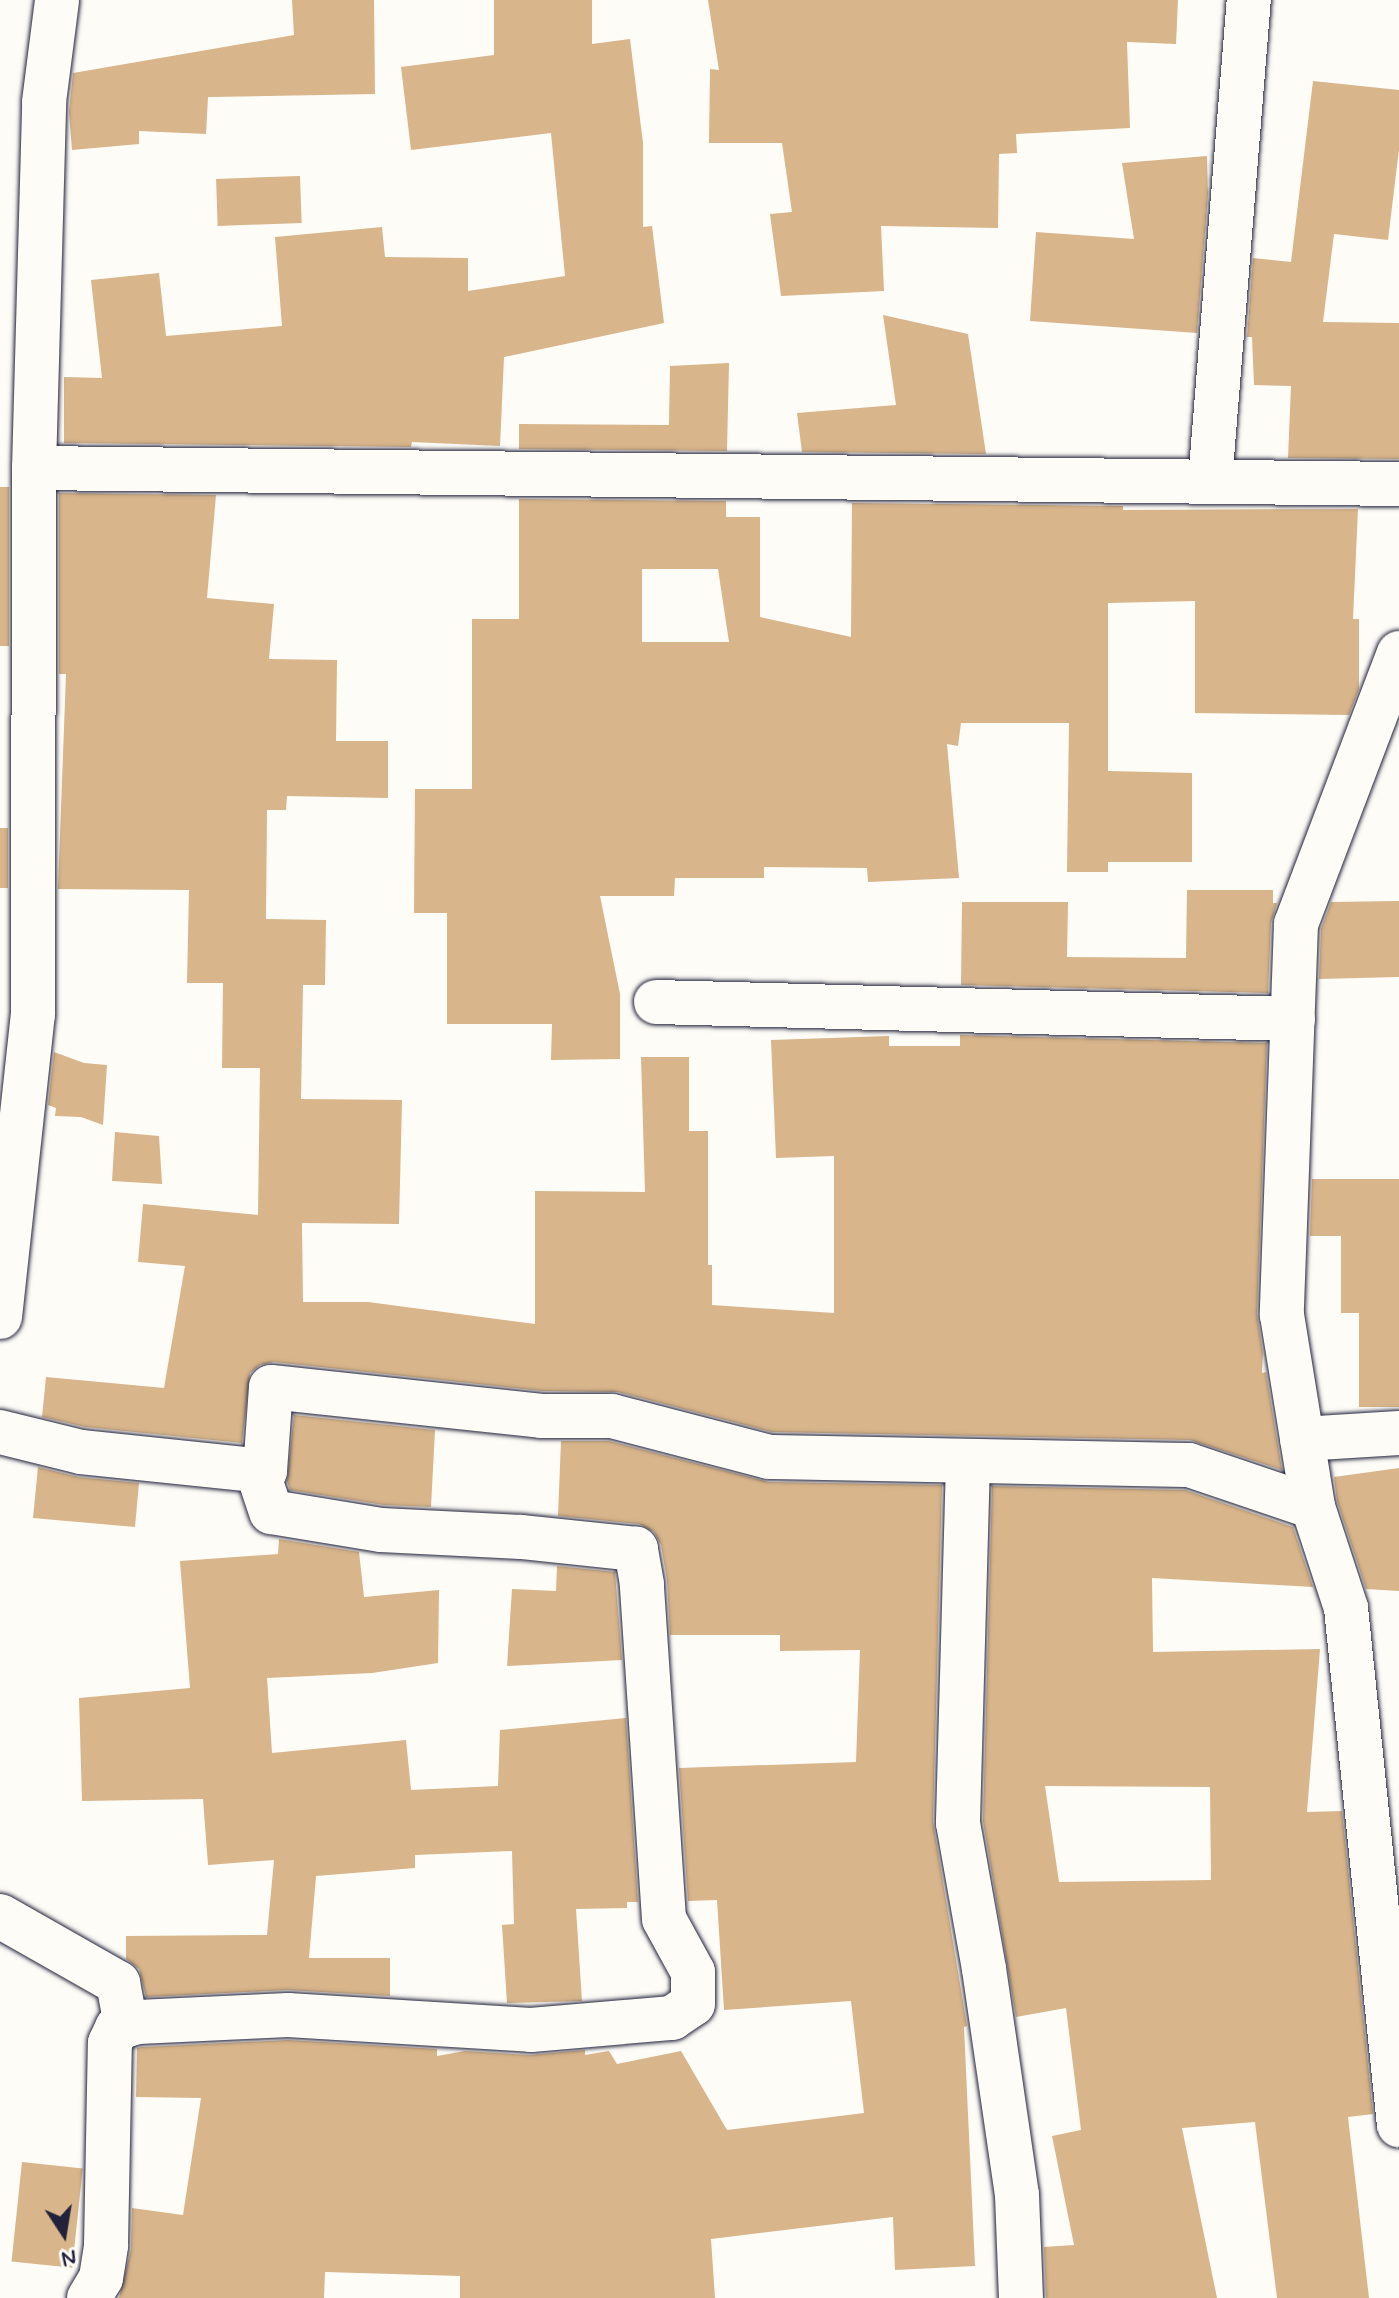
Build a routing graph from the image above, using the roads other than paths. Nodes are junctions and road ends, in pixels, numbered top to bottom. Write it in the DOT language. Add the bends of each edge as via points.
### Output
graph roads {
  1 [pos="57,0"];
  2 [pos="1249,0"];
  3 [pos="34,468"];
  4 [pos="1210,482"];
  5 [pos="1399,484"];
  6 [pos="1399,653"];
  7 [pos="1386,726"];
  8 [pos="16,776"];
  9 [pos="656,1002"];
  10 [pos="17,1007"];
  11 [pos="1293,1019"];
  12 [pos="0,1317"];
  13 [pos="0,1432"];
  14 [pos="1399,1433"];
  15 [pos="1302,1439"];
  16 [pos="968,1462"];
  17 [pos="257,1470"];
  18 [pos="1313,1507"];
  19 [pos="0,1916"];
  20 [pos="126,2025"];
  21 [pos="1399,2125"];
  22 [pos="89,2298"];
  23 [pos="1021,2298"];
  1 -- 3 [label="street" via="44,102"];
  2 -- 4 [label="street"];
  3 -- 4 [label="street"];
  3 -- 8 [label="street"];
  4 -- 5 [label="street"];
  6 -- 7 [label="street"];
  7 -- 11 [label="street" via="1296,924"];
  8 -- 10 [label="street"];
  9 -- 11 [label="street"];
  10 -- 12 [label="street"];
  11 -- 15 [label="street" via="1282,1315"];
  13 -- 17 [label="street" via="81,1452"];
  14 -- 15 [label="street"];
  15 -- 18 [label="street"];
  16 -- 17 [label="street" via="769,1457 612,1416 541,1416 271,1387 265,1471"];
  16 -- 18 [label="street" via="1189,1465"];
  16 -- 23 [label="street" via="958,1823 1017,2195"];
  17 -- 20 [label="street" via="271,1512 381,1530 636,1549 664,1919 693,1972 693,2004 672,2018 531,2030 288,2015"];
  18 -- 21 [label="street" via="1346,1608"];
  19 -- 20 [label="street" via="118,1983"];
  20 -- 22 [label="street" via="117,2028 110,2043 106,2245 101,2278"];
}
